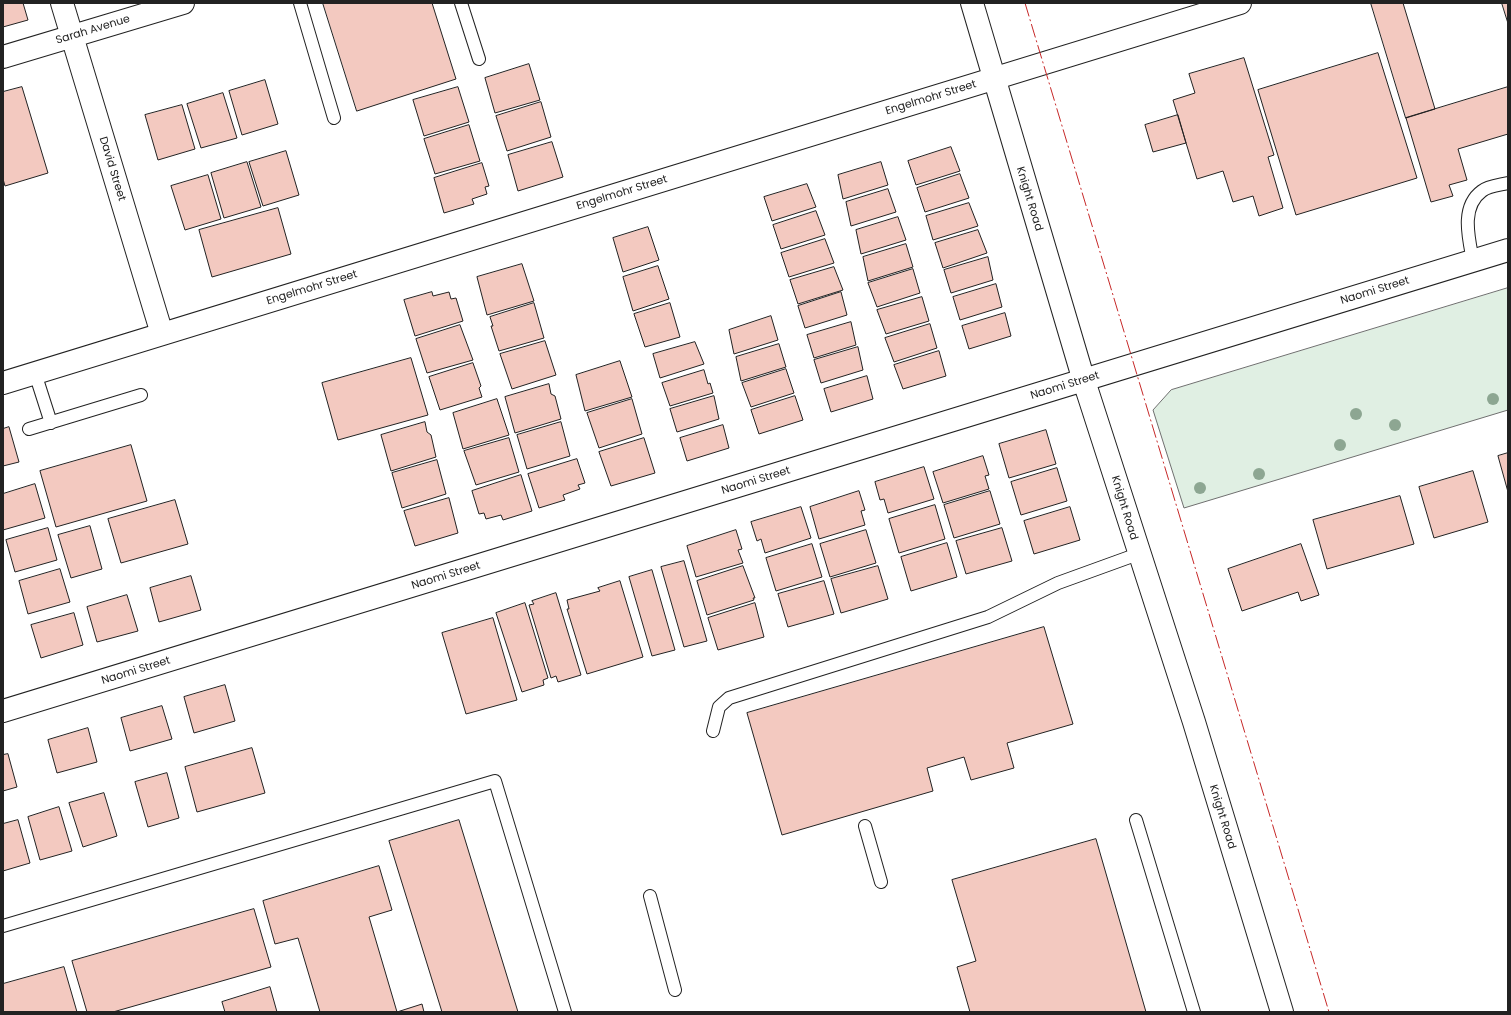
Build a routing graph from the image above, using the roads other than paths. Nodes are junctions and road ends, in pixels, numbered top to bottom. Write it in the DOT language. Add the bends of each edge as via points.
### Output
graph roads {
  1 [pos="62,3"];
  2 [pos="183,3"];
  3 [pos="300,3"];
  4 [pos="461,3"];
  5 [pos="972,3"];
  6 [pos="1240,3"];
  7 [pos="72,36"];
  8 [pos="3,57"];
  9 [pos="479,59"];
  10 [pos="994,79"];
  11 [pos="334,118"];
  12 [pos="1508,182"];
  13 [pos="1508,250"];
  14 [pos="1473,261"];
  15 [pos="162,334"];
  16 [pos="35,373"];
  17 [pos="1084,381"];
  18 [pos="3,383"];
  19 [pos="141,395"];
  20 [pos="51,422"];
  21 [pos="28,429"];
  22 [pos="1138,554"];
  23 [pos="3,712"];
  24 [pos="713,731"];
  25 [pos="1136,820"];
  26 [pos="865,826"];
  27 [pos="881,882"];
  28 [pos="650,896"];
  29 [pos="3,926"];
  30 [pos="675,990"];
  31 [pos="565,1012"];
  32 [pos="1194,1012"];
  33 [pos="1282,1012"];
  1 -- 7 [label="street, David Street"];
  2 -- 7 [label="street, Sarah Avenue"];
  3 -- 11 [label="lane"];
  4 -- 9 [label="lane"];
  5 -- 10 [label="street, Knight Road"];
  6 -- 10 [label="street, Engelmohr Street"];
  7 -- 8 [label="street, Sarah Avenue"];
  7 -- 15 [label="street, David Street"];
  10 -- 15 [label="street, Engelmohr Street"];
  10 -- 17 [label="street, Knight Road"];
  12 -- 14 [label="lane" via="1482,190 1472,200 1467,223"];
  13 -- 14 [label="street, Naomi Street"];
  14 -- 17 [label="street, Naomi Street"];
  15 -- 16 [label="street, Engelmohr Street"];
  16 -- 18 [label="street, Engelmohr Street"];
  16 -- 20 [label="lane"];
  17 -- 22 [label="street, Knight Road"];
  17 -- 23 [label="street, Naomi Street"];
  19 -- 20 [label="lane"];
  20 -- 21 [label="lane"];
  22 -- 24 [label="lane" via="1058,583 988,617 729,698 719,707"];
  22 -- 33 [label="street, Knight Road" via="1194,722"];
  25 -- 32 [label="lane"];
  26 -- 27 [label="lane"];
  28 -- 30 [label="lane"];
  29 -- 31 [label="lane" via="495,780"];
}
